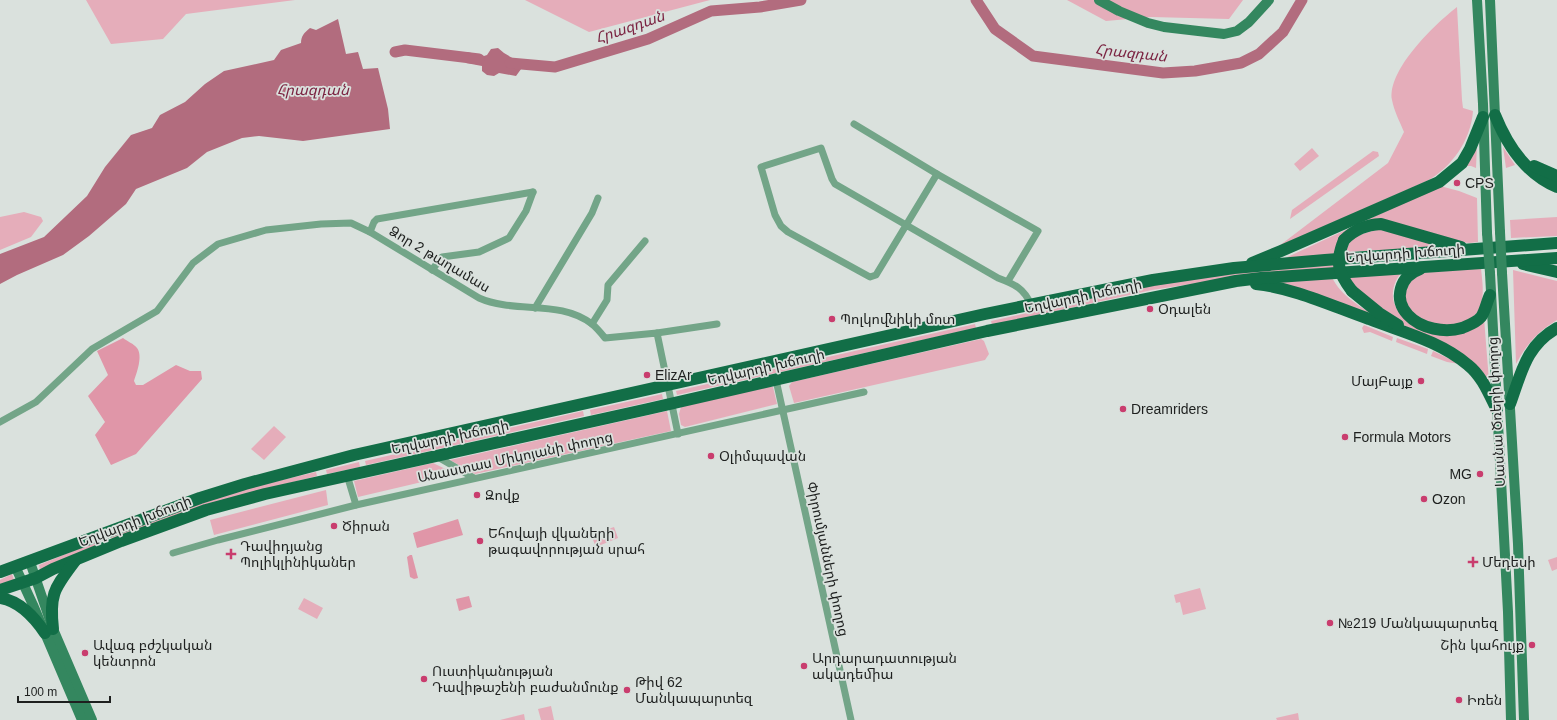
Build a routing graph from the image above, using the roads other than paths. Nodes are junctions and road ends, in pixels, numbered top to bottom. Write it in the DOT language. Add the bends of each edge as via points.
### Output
graph roads {
  1 [pos="1100,0"];
  2 [pos="1269,0"];
  3 [pos="1477,0"];
  4 [pos="1490,0"];
  5 [pos="1495,109"];
  6 [pos="1483,118"];
  7 [pos="854,124"];
  8 [pos="1518,156"];
  9 [pos="938,174"];
  10 [pos="1557,176"];
  11 [pos="1557,187"];
  12 [pos="598,198"];
  13 [pos="906,225"];
  14 [pos="370,232"];
  15 [pos="645,241"];
  16 [pos="1557,243"];
  17 [pos="1470,250"];
  18 [pos="1557,258"];
  19 [pos="1510,261"];
  20 [pos="1426,267"];
  21 [pos="1234,268"];
  22 [pos="432,270"];
  23 [pos="1557,272"];
  24 [pos="1236,281"];
  25 [pos="1008,282"];
  26 [pos="1490,295"];
  27 [pos="1031,305"];
  28 [pos="535,308"];
  29 [pos="985,314"];
  30 [pos="592,324"];
  31 [pos="717,324"];
  32 [pos="1557,328"];
  33 [pos="987,331"];
  34 [pos="657,333"];
  35 [pos="1424,340"];
  36 [pos="776,380"];
  37 [pos="668,385"];
  38 [pos="864,392"];
  39 [pos="672,403"];
  40 [pos="1510,404"];
  41 [pos="784,410"];
  42 [pos="1497,410"];
  43 [pos="0,422"];
  44 [pos="678,434"];
  45 [pos="436,456"];
  46 [pos="321,464"];
  47 [pos="347,475"];
  48 [pos="474,478"];
  49 [pos="324,480"];
  50 [pos="356,506"];
  51 [pos="102,533"];
  52 [pos="107,547"];
  53 [pos="173,553"];
  54 [pos="76,560"];
  55 [pos="30,562"];
  56 [pos="15,566"];
  57 [pos="0,572"];
  58 [pos="36,578"];
  59 [pos="22,583"];
  60 [pos="0,590"];
  61 [pos="0,598"];
  62 [pos="49,631"];
  63 [pos="82,720"];
  64 [pos="92,720"];
  65 [pos="850,720"];
  66 [pos="1511,720"];
  67 [pos="1524,720"];
  1 -- 2 [label="main road" via="1120,12 1148,23 1224,34 1237,31 1249,22"];
  3 -- 6 [label="main road, Սասնա Ծռերի փողոց"];
  4 -- 5 [label="main road, Սասնա Ծռերի փողոց"];
  5 -- 8 [label="main road" via="1502,131"];
  5 -- 40 [label="main road, Սասնա Ծռերի փողոց, bridge"];
  6 -- 21 [label="main road" via="1462,163 1439,182 1281,252"];
  6 -- 26 [label="main road, Սասնա Ծռերի փողոց, bridge"];
  7 -- 9 [label="street"];
  8 -- 10 [label="main road"];
  8 -- 11 [label="main road" via="1528,168"];
  9 -- 13 [label="street"];
  9 -- 25 [label="street" via="1038,231"];
  12 -- 28 [label="street" via="592,213"];
  13 -- 13 [label="street" via="876,275 870,277 781,226 775,215 761,167 821,148 835,184"];
  13 -- 25 [label="street"];
  14 -- 22 [label="street, Ձոր 2 թաղամաս"];
  14 -- 22 [label="street, Ձոր 2 թաղամաս" via="377,219 533,192 526,211 508,238 479,252 442,257"];
  14 -- 43 [label="street" via="352,223 321,224 266,230 218,244 193,263 157,311 92,349 36,402"];
  15 -- 30 [label="street" via="608,285 607,300"];
  16 -- 17 [label="main road, Եղվարդի խճուղի"];
  17 -- 21 [label="main road, Եղվարդի խճուղի"];
  17 -- 35 [label="main road, bridge" via="1381,224 1362,227 1344,240 1339,268 1352,291 1379,313"];
  18 -- 19 [label="main road, Եղվարդի խճուղի"];
  19 -- 20 [label="main road, Եղվարդի խճուղի"];
  19 -- 23 [label="main road"];
  20 -- 24 [label="main road, Եղվարդի խճուղի"];
  20 -- 26 [label="main road" via="1410,274 1400,290 1404,310 1412,319 1426,326 1442,331 1471,325 1481,317"];
  21 -- 27 [label="main road, Եղվարդի խճուղի" via="1153,280"];
  22 -- 28 [label="street, Ձոր 2 թաղամաս" via="491,304"];
  24 -- 33 [label="main road, Եղվարդի խճուղի"];
  24 -- 35 [label="main road" via="1284,289"];
  25 -- 27 [label="street" via="1025,292"];
  26 -- 42 [label="main road, Սասնա Ծռերի փողոց"];
  27 -- 29 [label="main road, Եղվարդի խճուղի"];
  28 -- 30 [label="street, Ձոր 2 թաղամաս" via="560,310"];
  29 -- 33 [label="main road"];
  29 -- 37 [label="main road, Եղվարդի խճուղի"];
  30 -- 34 [label="street, Ձոր 2 թաղամաս" via="605,338"];
  31 -- 34 [label="street"];
  32 -- 40 [label="main road" via="1544,337 1527,358"];
  33 -- 36 [label="main road, Եղվարդի խճուղի"];
  34 -- 37 [label="street"];
  35 -- 42 [label="main road" via="1454,355 1475,371"];
  36 -- 39 [label="main road, Եղվարդի խճուղի"];
  36 -- 41 [label="street, Փիրումյանների փողոց"];
  37 -- 39 [label="street"];
  37 -- 46 [label="main road, Եղվարդի խճուղի"];
  38 -- 41 [label="street, Անաստաս Միկոյանի փողոց"];
  39 -- 44 [label="street"];
  39 -- 45 [label="main road, Եղվարդի խճուղի"];
  40 -- 67 [label="main road, Սասնա Ծռերի փողոց"];
  41 -- 44 [label="street, Անաստաս Միկոյանի փողոց"];
  41 -- 65 [label="street, Փիրումյանների փողոց"];
  42 -- 66 [label="main road, Սասնա Ծռերի փողոց"];
  44 -- 48 [label="street, Անաստաս Միկոյանի փողոց"];
  45 -- 47 [label="main road, Եղվարդի խճուղի"];
  45 -- 48 [label="street"];
  46 -- 49 [label="main road"];
  46 -- 51 [label="main road, Եղվարդի խճուղի" via="200,498"];
  47 -- 49 [label="main road, Եղվարդի խճուղի"];
  47 -- 50 [label="street"];
  48 -- 50 [label="street, Անաստաս Միկոյանի փողոց"];
  49 -- 52 [label="main road, Եղվարդի խճուղի" via="206,510"];
  50 -- 53 [label="street, Անաստաս Միկոյանի փողոց"];
  51 -- 52 [label="main road"];
  51 -- 55 [label="main road, Եղվարդի խճուղի"];
  52 -- 54 [label="main road, Եղվարդի խճուղի"];
  54 -- 58 [label="main road, Եղվարդի խճուղի"];
  54 -- 62 [label="main road" via="54,593"];
  55 -- 56 [label="main road, Եղվարդի խճուղի"];
  55 -- 58 [label="main road"];
  56 -- 57 [label="main road, Եղվարդի խճուղի"];
  56 -- 59 [label="main road"];
  58 -- 59 [label="main road, Եղվարդի խճուղի"];
  58 -- 62 [label="main road"];
  59 -- 60 [label="main road, Եղվարդի խճուղի"];
  59 -- 62 [label="main road"];
  61 -- 62 [label="main road" via="27,610"];
  62 -- 63 [label="main road"];
  62 -- 64 [label="main road"];
}
